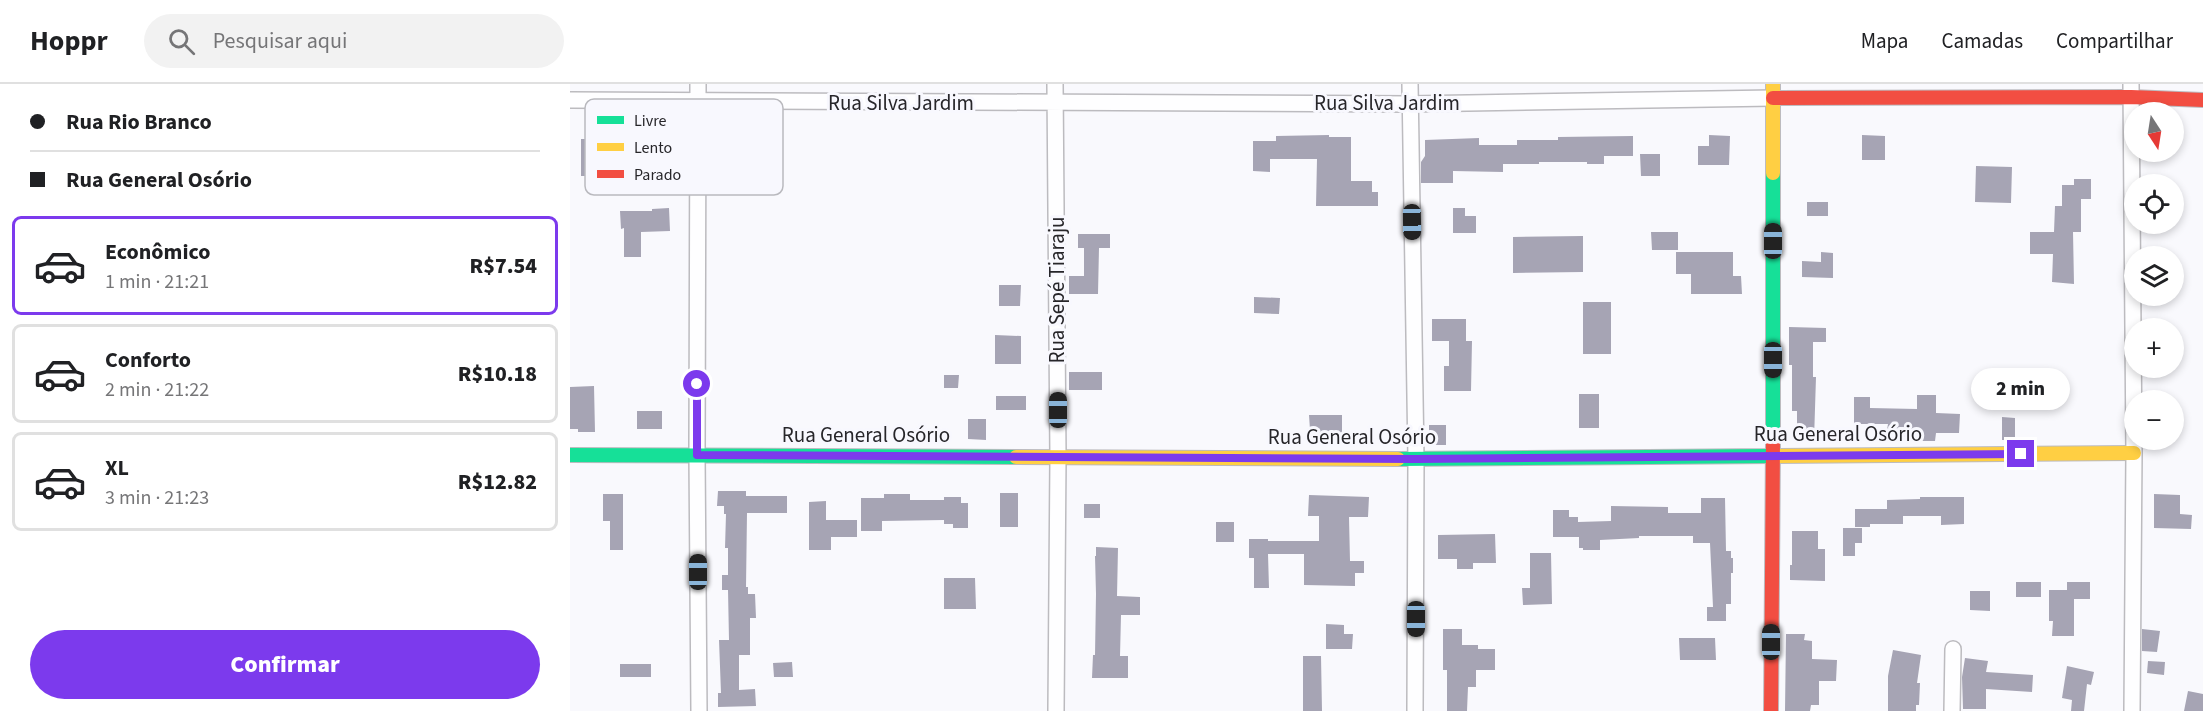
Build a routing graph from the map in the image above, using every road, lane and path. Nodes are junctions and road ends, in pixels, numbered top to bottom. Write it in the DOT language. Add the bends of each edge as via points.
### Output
graph roads {
  1 [pos="698,84"];
  2 [pos="1055,84"];
  3 [pos="1410,84"];
  4 [pos="2131,90"];
  5 [pos="1773,91"];
  6 [pos="699,99"];
  7 [pos="570,100"];
  8 [pos="585,100"];
  9 [pos="2203,100"];
  10 [pos="783,102"];
  11 [pos="1055,104"];
  12 [pos="1410,104"];
  13 [pos="698,195"];
  14 [pos="2134,453"];
  15 [pos="570,455"];
  16 [pos="697,455"];
  17 [pos="1773,456"];
  18 [pos="1058,457"];
  19 [pos="1416,459"];
  20 [pos="1953,649"];
  21 [pos="699,711"];
  22 [pos="1056,711"];
  23 [pos="1415,711"];
  24 [pos="1771,711"];
  25 [pos="1952,711"];
  26 [pos="2132,711"];
  1 -- 6 [label="street"];
  2 -- 11 [label="street, Rua Sepé Tiaraju"];
  3 -- 12 [label="street"];
  4 -- 5 [label="street, Rua Silva Jardim"];
  4 -- 9 [label="street, Rua Silva Jardim"];
  4 -- 14 [label="street"];
  5 -- 12 [label="street, Rua Silva Jardim"];
  5 -- 17 [label="street"];
  7 -- 8 [label="street, Rua Silva Jardim"];
  10 -- 11 [label="street, Rua Silva Jardim"];
  11 -- 12 [label="street, Rua Silva Jardim"];
  11 -- 18 [label="street, Rua Sepé Tiaraju"];
  12 -- 19 [label="street"];
  13 -- 16 [label="street"];
  14 -- 17 [label="street, Rua General Osório"];
  14 -- 26 [label="street"];
  15 -- 16 [label="street, Rua General Osório"];
  16 -- 18 [label="street, Rua General Osório"];
  16 -- 21 [label="street"];
  17 -- 19 [label="street, Rua General Osório"];
  17 -- 24 [label="street"];
  18 -- 19 [label="street, Rua General Osório"];
  18 -- 22 [label="street, Rua Sepé Tiaraju"];
  19 -- 23 [label="street"];
  20 -- 25 [label="street"];
}
